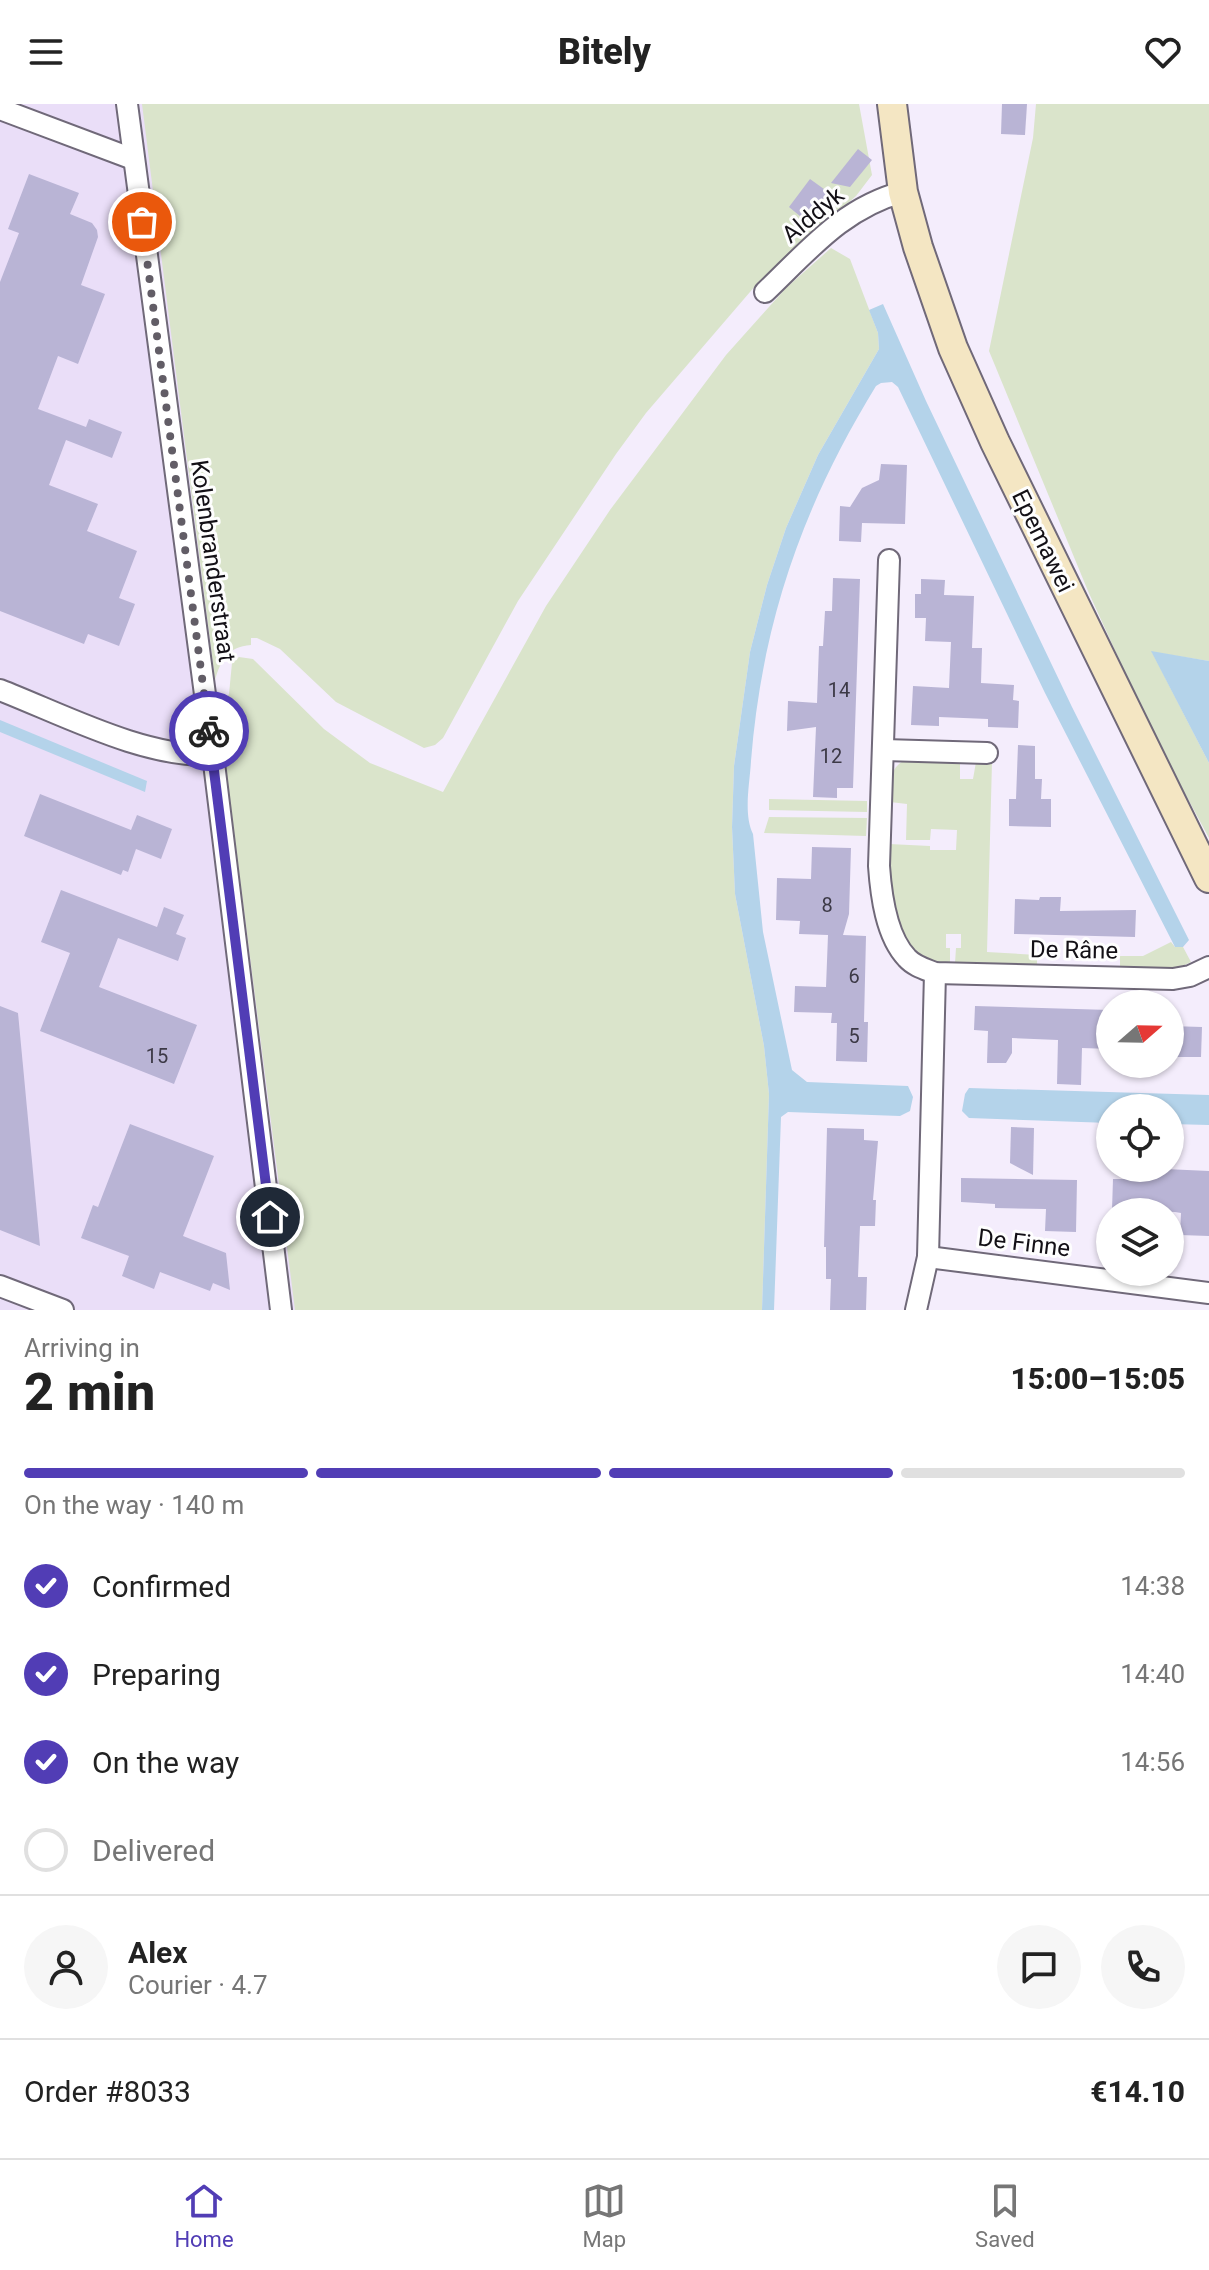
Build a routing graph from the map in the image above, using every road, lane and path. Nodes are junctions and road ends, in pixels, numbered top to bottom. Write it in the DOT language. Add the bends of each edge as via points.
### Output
graph roads {
  1 [pos="127,104"];
  2 [pos="892,104"];
  3 [pos="0,109"];
  4 [pos="133,159"];
  5 [pos="903,192"];
  6 [pos="765,292"];
  7 [pos="889,560"];
  8 [pos="0,690"];
  9 [pos="884,750"];
  10 [pos="987,753"];
  11 [pos="213,755"];
  12 [pos="1209,878"];
  13 [pos="1209,967"];
  14 [pos="935,973"];
  15 [pos="928,1257"];
  16 [pos="0,1286"];
  17 [pos="1209,1293"];
  18 [pos="63,1310"];
  19 [pos="281,1310"];
  20 [pos="916,1310"];
  1 -- 4 [label="street, Kolenbranderstraat"];
  2 -- 5 [label="street, Epemawei"];
  3 -- 4 [label="street"];
  4 -- 11 [label="street, Kolenbranderstraat"];
  5 -- 6 [label="street, Alddyk" via="853,212"];
  5 -- 12 [label="street, Epemawei" via="935,300 989,429"];
  7 -- 9 [label="street"];
  8 -- 11 [label="street" via="150,748 185,756"];
  9 -- 10 [label="street"];
  9 -- 14 [label="street" via="881,892 906,957"];
  11 -- 19 [label="street, Kolenbranderstraat"];
  13 -- 14 [label="street, De Râne" via="1173,979"];
  14 -- 15 [label="street"];
  15 -- 17 [label="street, De Finne"];
  15 -- 20 [label="street"];
  16 -- 18 [label="street"];
}
